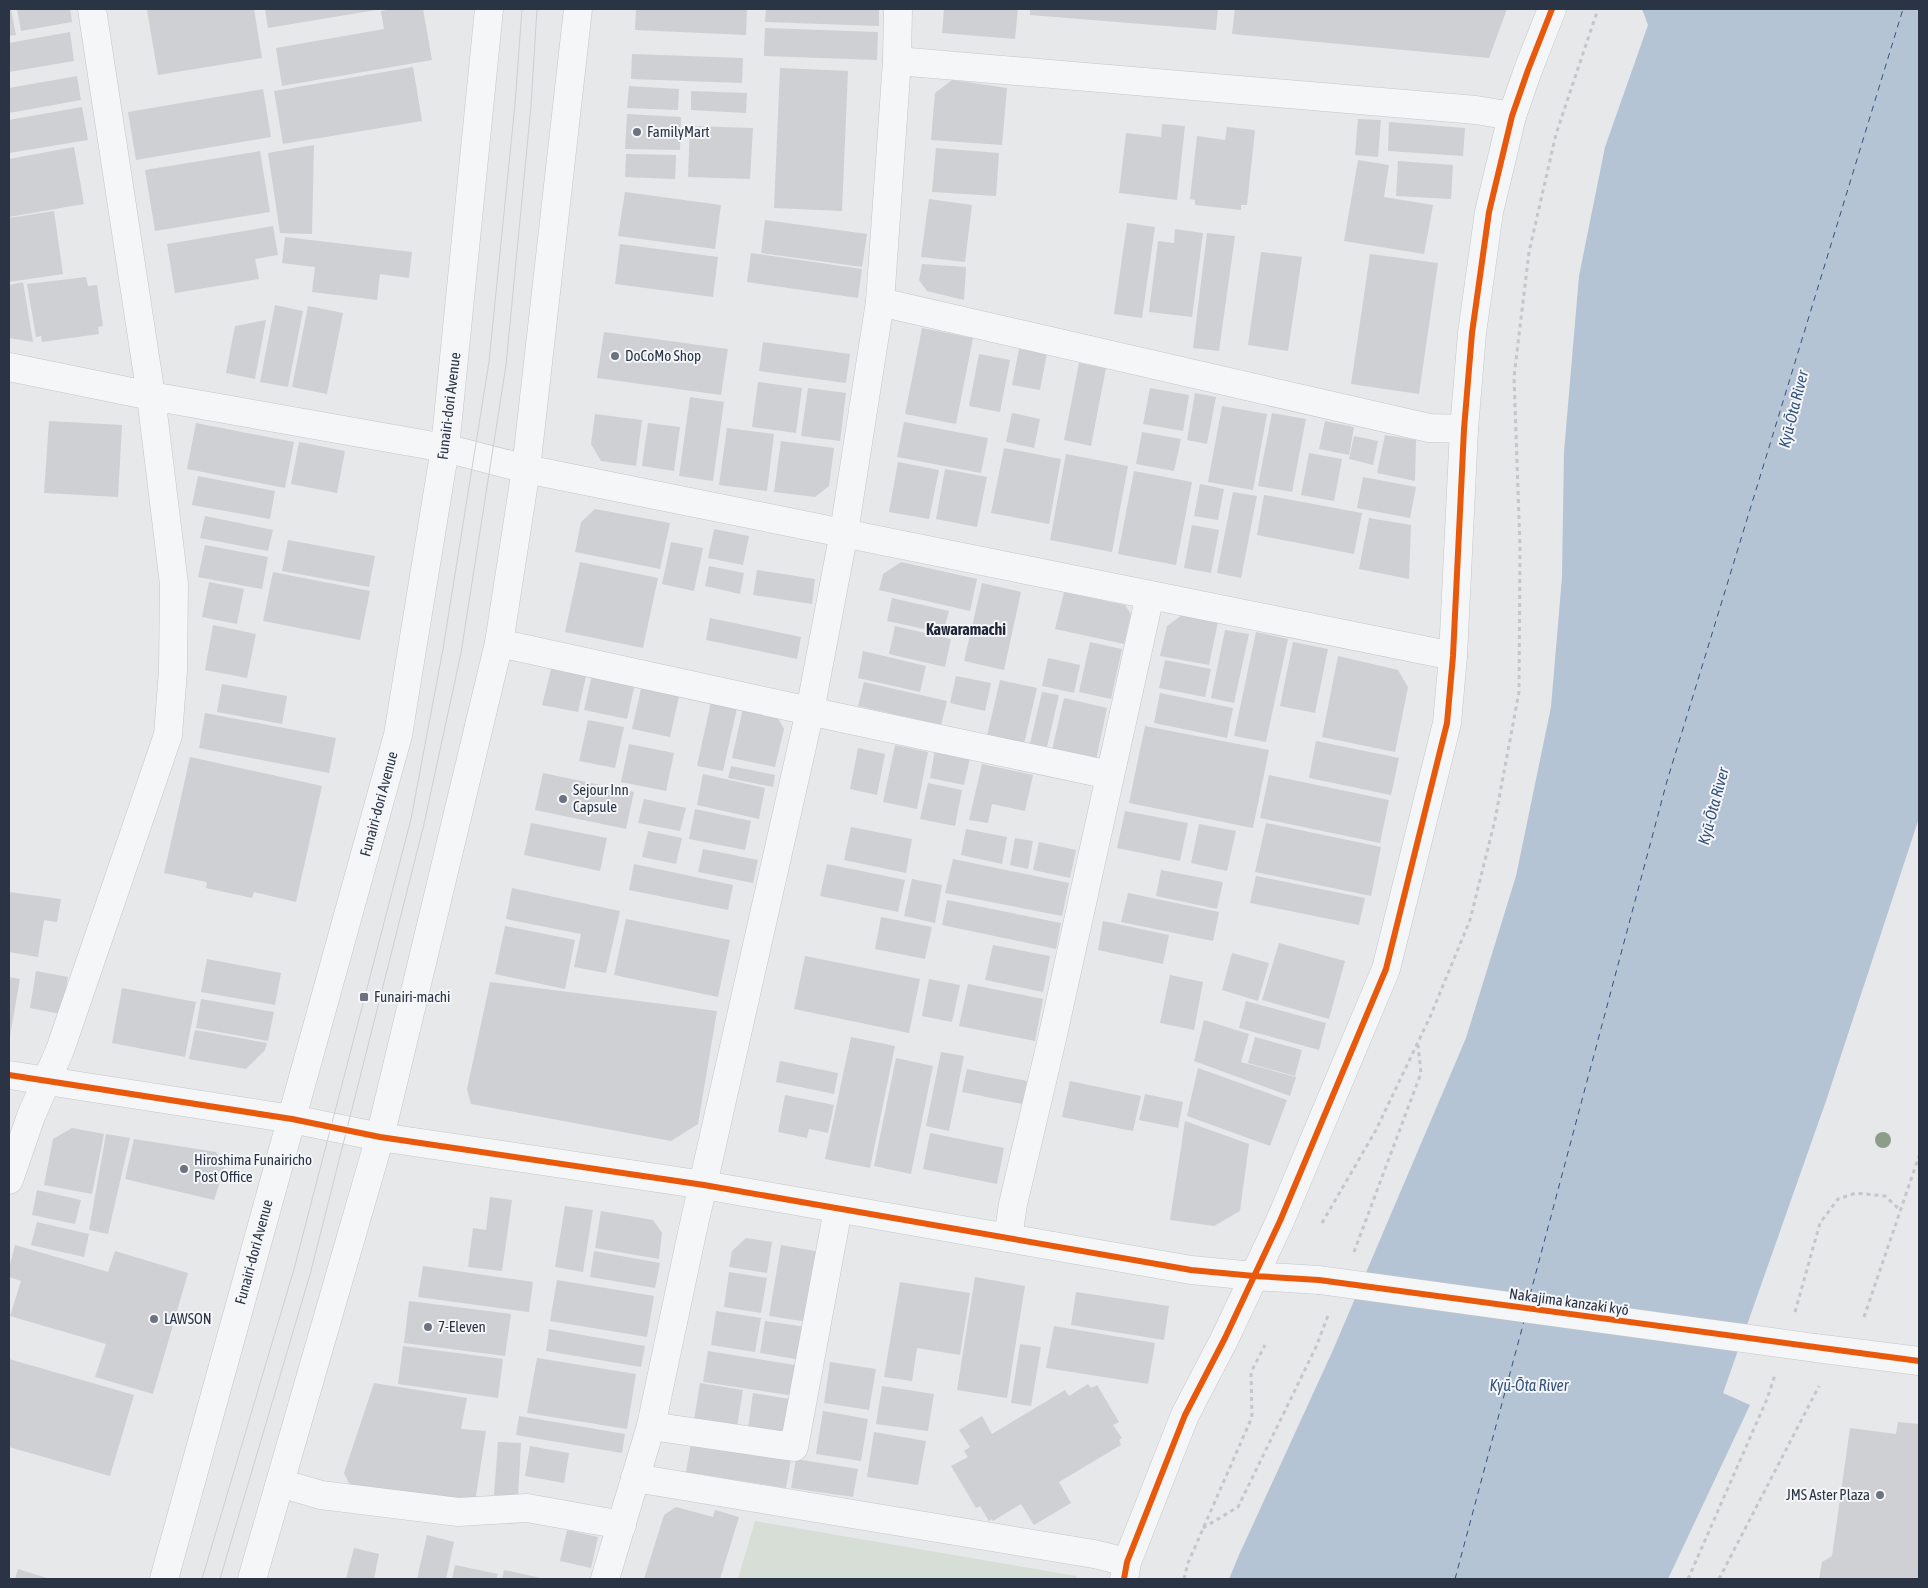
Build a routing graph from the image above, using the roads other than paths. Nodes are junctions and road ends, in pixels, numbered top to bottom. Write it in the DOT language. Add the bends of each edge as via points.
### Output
graph roads {
  1 [pos="92,9"];
  2 [pos="489,9"];
  3 [pos="578,9"];
  4 [pos="898,9"];
  5 [pos="1552,9"];
  6 [pos="897,61"];
  7 [pos="1512,116"];
  8 [pos="880,302"];
  9 [pos="9,366"];
  10 [pos="151,396"];
  11 [pos="1464,429"];
  12 [pos="445,448"];
  13 [pos="526,469"];
  14 [pos="844,532"];
  15 [pos="1150,595"];
  16 [pos="500,643"];
  17 [pos="1453,656"];
  18 [pos="810,711"];
  19 [pos="1110,775"];
  20 [pos="9,1075"];
  21 [pos="47,1081"];
  22 [pos="292,1119"];
  23 [pos="380,1137"];
  24 [pos="9,1180"];
  25 [pos="704,1185"];
  26 [pos="838,1209"];
  27 [pos="1008,1238"];
  28 [pos="1254,1276"];
  29 [pos="1919,1361"];
  30 [pos="651,1426"];
  31 [pos="635,1478"];
  32 [pos="280,1484"];
  33 [pos="622,1525"];
  34 [pos="1125,1571"];
  35 [pos="164,1579"];
  36 [pos="252,1579"];
  37 [pos="605,1579"];
  1 -- 10 [label="street"];
  2 -- 12 [label="street, Funairi-dori Avenue"];
  3 -- 13 [label="street"];
  4 -- 6 [label="street"];
  5 -- 7 [label="street"];
  6 -- 7 [label="street" via="1476,110"];
  6 -- 8 [label="street"];
  7 -- 11 [label="street" via="1490,212 1472,333"];
  8 -- 11 [label="street" via="1429,428"];
  8 -- 14 [label="street"];
  9 -- 10 [label="street"];
  10 -- 12 [label="street"];
  10 -- 21 [label="street" via="174,584 168,735"];
  11 -- 17 [label="street"];
  12 -- 13 [label="street"];
  12 -- 22 [label="street, Funairi-dori Avenue" via="398,735"];
  13 -- 14 [label="street"];
  13 -- 16 [label="street"];
  14 -- 15 [label="street"];
  14 -- 18 [label="street"];
  15 -- 17 [label="street"];
  15 -- 19 [label="street"];
  16 -- 18 [label="street"];
  16 -- 23 [label="street"];
  17 -- 28 [label="street" via="1447,723 1386,969"];
  18 -- 19 [label="street"];
  18 -- 25 [label="street"];
  19 -- 27 [label="street"];
  20 -- 21 [label="street, Nakajima kanzaki kyō"];
  21 -- 22 [label="street, Nakajima kanzaki kyō"];
  21 -- 24 [label="street"];
  22 -- 23 [label="street, Nakajima kanzaki kyō"];
  22 -- 35 [label="street, Funairi-dori Avenue"];
  23 -- 25 [label="street, Nakajima kanzaki kyō"];
  23 -- 32 [label="street"];
  25 -- 26 [label="street, Nakajima kanzaki kyō"];
  25 -- 30 [label="street"];
  26 -- 27 [label="street, Nakajima kanzaki kyō"];
  26 -- 30 [label="street" via="794,1447"];
  27 -- 28 [label="street, Nakajima kanzaki kyō" via="1191,1270"];
  28 -- 29 [label="street, Nakajima kanzaki kyō, bridge" via="1319,1280"];
  28 -- 34 [label="street" via="1185,1415"];
  30 -- 31 [label="street"];
  31 -- 33 [label="street"];
  31 -- 34 [label="street" via="1094,1554"];
  32 -- 33 [label="street" via="321,1494 458,1512 527,1508"];
  32 -- 36 [label="street"];
  33 -- 37 [label="street"];
}
